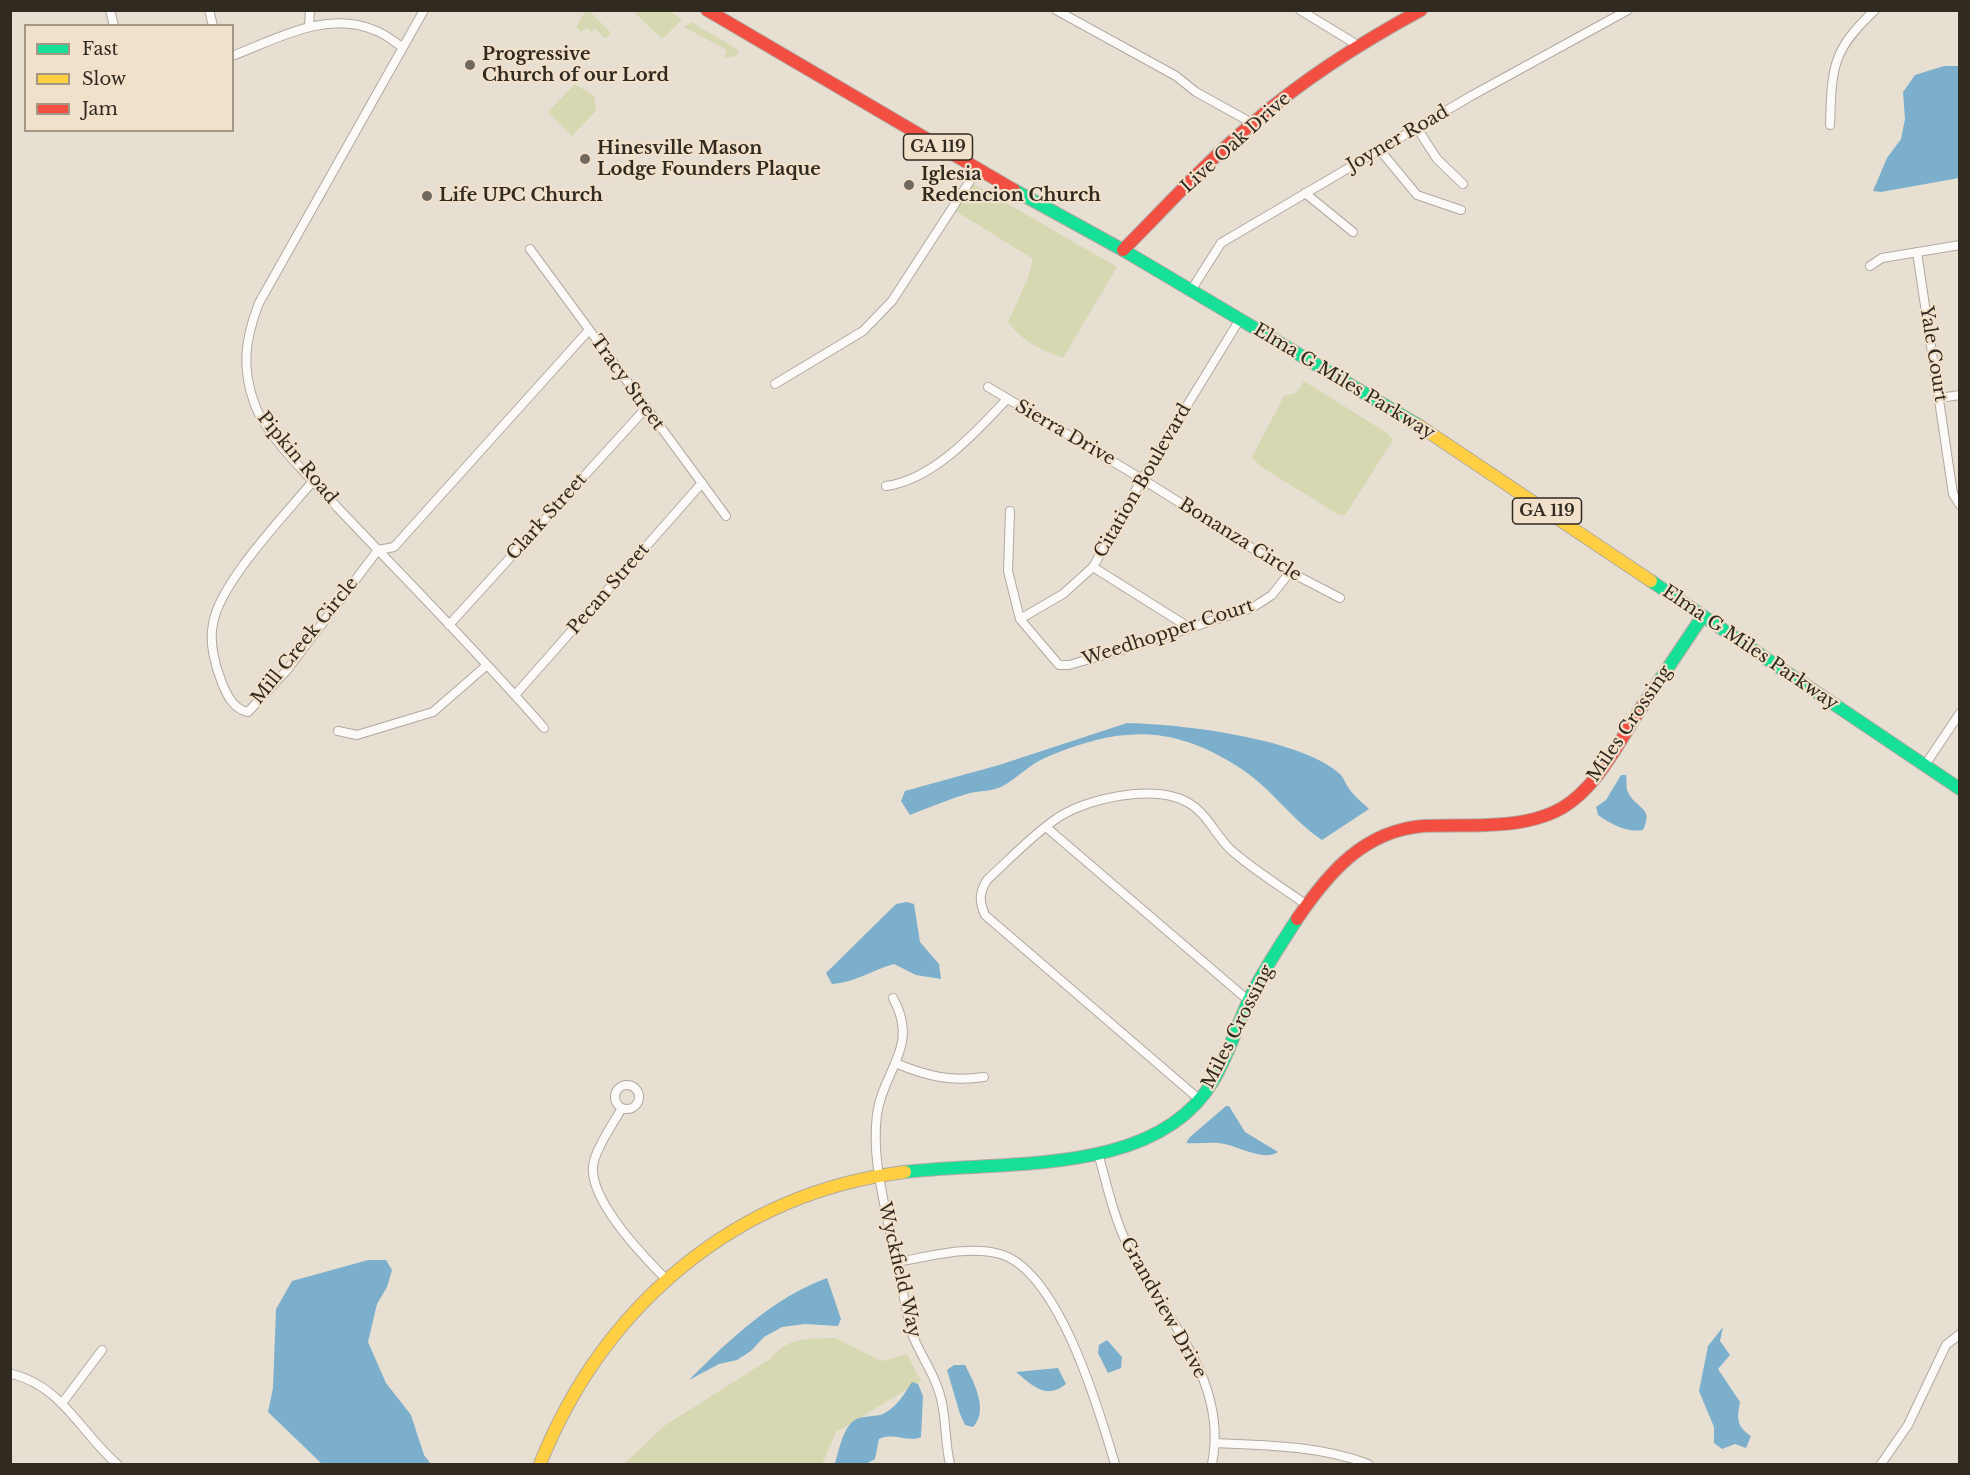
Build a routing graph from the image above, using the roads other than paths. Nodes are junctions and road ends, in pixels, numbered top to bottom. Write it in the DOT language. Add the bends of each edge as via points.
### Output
graph roads {
  1 [pos="310,10"];
  2 [pos="424,10"];
  3 [pos="706,10"];
  4 [pos="1056,10"];
  5 [pos="1300,10"];
  6 [pos="1421,10"];
  7 [pos="1628,10"];
  8 [pos="1875,10"];
  9 [pos="309,26"];
  10 [pos="1359,46"];
  11 [pos="402,47"];
  12 [pos="234,55"];
  13 [pos="1252,123"];
  14 [pos="1830,125"];
  15 [pos="1417,128"];
  16 [pos="1379,149"];
  17 [pos="977,170"];
  18 [pos="1464,184"];
  19 [pos="1305,193"];
  20 [pos="1461,210"];
  21 [pos="1353,232"];
  22 [pos="1959,245"];
  23 [pos="530,249"];
  24 [pos="1123,250"];
  25 [pos="1917,252"];
  26 [pos="1869,266"];
  27 [pos="1190,292"];
  28 [pos="1240,319"];
  29 [pos="589,330"];
  30 [pos="775,384"];
  31 [pos="988,387"];
  32 [pos="1959,395"];
  33 [pos="1940,398"];
  34 [pos="1006,399"];
  35 [pos="645,409"];
  36 [pos="1142,479"];
  37 [pos="313,481"];
  38 [pos="702,483"];
  39 [pos="886,486"];
  40 [pos="1959,505"];
  41 [pos="1010,511"];
  42 [pos="726,516"];
  43 [pos="378,550"];
  44 [pos="1093,567"];
  45 [pos="1290,572"];
  46 [pos="1340,598"];
  47 [pos="1702,617"];
  48 [pos="1020,619"];
  49 [pos="449,625"];
  50 [pos="1190,628"];
  51 [pos="487,664"];
  52 [pos="515,695"];
  53 [pos="1959,713"];
  54 [pos="544,728"];
  55 [pos="338,731"];
  56 [pos="1924,765"];
  57 [pos="1959,789"];
  58 [pos="1046,827"];
  59 [pos="1308,906"];
  60 [pos="893,998"];
  61 [pos="1249,1001"];
  62 [pos="895,1063"];
  63 [pos="984,1077"];
  64 [pos="1200,1100"];
  65 [pos="622,1108"];
  66 [pos="1098,1153"];
  67 [pos="878,1176"];
  68 [pos="896,1262"];
  69 [pos="666,1279"];
  70 [pos="1959,1334"];
  71 [pos="102,1350"];
  72 [pos="12,1374"];
  73 [pos="63,1402"];
  74 [pos="1216,1443"];
  75 [pos="117,1464"];
  76 [pos="540,1464"];
  77 [pos="950,1464"];
  78 [pos="1115,1464"];
  79 [pos="1212,1464"];
  80 [pos="1368,1464"];
  81 [pos="1881,1464"];
  1 -- 9 [label="street"];
  2 -- 11 [label="street, Pipkin Road"];
  3 -- 17 [label="street, Elma G Miles Parkway / GA 119"];
  4 -- 13 [label="street"];
  5 -- 10 [label="street"];
  6 -- 10 [label="street, Live Oak Drive"];
  7 -- 15 [label="street, Joyner Road"];
  8 -- 14 [label="street" via="1838,54 1832,76"];
  9 -- 11 [label="street" via="334,22 355,25 375,30"];
  9 -- 12 [label="street"];
  10 -- 13 [label="street, Live Oak Drive"];
  11 -- 37 [label="street, Pipkin Road" via="258,303 247,333 248,386 256,407 266,425"];
  13 -- 24 [label="street, Live Oak Drive"];
  15 -- 16 [label="street, Joyner Road"];
  15 -- 18 [label="street" via="1437,159"];
  16 -- 19 [label="street, Joyner Road"];
  16 -- 20 [label="street" via="1417,195"];
  17 -- 24 [label="street, Elma G Miles Parkway / GA 119"];
  17 -- 30 [label="street" via="892,302 863,331"];
  19 -- 21 [label="street"];
  19 -- 27 [label="street, Joyner Road" via="1221,243"];
  22 -- 25 [label="street"];
  23 -- 29 [label="street, Tracy Street"];
  24 -- 27 [label="street, Elma G Miles Parkway / GA 119"];
  25 -- 26 [label="street" via="1882,258"];
  25 -- 33 [label="street, Yale Court"];
  27 -- 28 [label="street, Elma G Miles Parkway / GA 119"];
  28 -- 36 [label="street, Citation Boulevard"];
  28 -- 47 [label="street, Elma G Miles Parkway / GA 119" via="1470,459"];
  29 -- 35 [label="street, Tracy Street"];
  29 -- 43 [label="street" via="394,547"];
  31 -- 34 [label="street, Sierra Drive"];
  32 -- 33 [label="street"];
  33 -- 40 [label="street, Yale Court" via="1953,494"];
  34 -- 36 [label="street, Sierra Drive"];
  34 -- 39 [label="street" via="968,440 905,484"];
  35 -- 38 [label="street, Tracy Street"];
  35 -- 49 [label="street, Clark Street"];
  36 -- 44 [label="street, Citation Boulevard"];
  36 -- 45 [label="street, Bonanza Circle"];
  37 -- 43 [label="street, Pipkin Road"];
  37 -- 43 [label="street, Mill Creek Circle" via="234,578 213,623 219,676 235,705 248,712 275,684"];
  38 -- 42 [label="street, Tracy Street"];
  38 -- 52 [label="street, Pecan Street"];
  41 -- 48 [label="street, Weedhopper Court" via="1008,571"];
  43 -- 49 [label="street, Pipkin Road"];
  44 -- 48 [label="street, Citation Boulevard" via="1063,594"];
  44 -- 50 [label="street"];
  45 -- 46 [label="street, Bonanza Circle"];
  45 -- 50 [label="street, Weedhopper Court" via="1263,602"];
  47 -- 56 [label="street, Elma G Miles Parkway / GA 119"];
  47 -- 59 [label="street, Miles Crossing" via="1576,800 1540,819 1517,825 1419,826 1389,831 1337,865"];
  48 -- 50 [label="street, Weedhopper Court" via="1059,665"];
  49 -- 51 [label="street, Pipkin Road"];
  51 -- 52 [label="street, Pipkin Road"];
  51 -- 55 [label="street" via="432,712 357,735"];
  52 -- 54 [label="street, Pipkin Road"];
  53 -- 56 [label="street"];
  56 -- 57 [label="street, Elma G Miles Parkway / GA 119"];
  58 -- 59 [label="street" via="1062,815 1103,800 1132,794 1170,795 1188,802 1240,857"];
  58 -- 61 [label="street"];
  58 -- 64 [label="street" via="987,880 980,902 985,915"];
  59 -- 61 [label="street, Miles Crossing"];
  60 -- 62 [label="street, Wyckfield Way" via="904,1031"];
  61 -- 64 [label="street, Miles Crossing" via="1215,1080"];
  62 -- 63 [label="street" via="949,1080"];
  62 -- 67 [label="street, Wyckfield Way" via="877,1113"];
  64 -- 66 [label="street, Miles Crossing" via="1167,1127"];
  65 -- 69 [label="street" via="594,1162 594,1186 626,1234"];
  66 -- 67 [label="street, Miles Crossing" via="1026,1164 925,1169"];
  66 -- 74 [label="street, Grandview Drive" via="1128,1248 1199,1366 1212,1405"];
  67 -- 68 [label="street, Wyckfield Way"];
  67 -- 69 [label="street, Miles Crossing" via="780,1206 679,1267"];
  68 -- 77 [label="street, Wyckfield Way" via="916,1346 944,1409"];
  68 -- 78 [label="street" via="959,1252 987,1252 1012,1258 1025,1267 1039,1281 1084,1370"];
  69 -- 76 [label="street, Miles Crossing" via="624,1322 587,1371"];
  70 -- 81 [label="street" via="1946,1345 1908,1425"];
  71 -- 73 [label="street"];
  72 -- 73 [label="street" via="33,1380"];
  73 -- 75 [label="street"];
  74 -- 79 [label="street, Grandview Drive"];
  74 -- 80 [label="street" via="1282,1446"];
}
